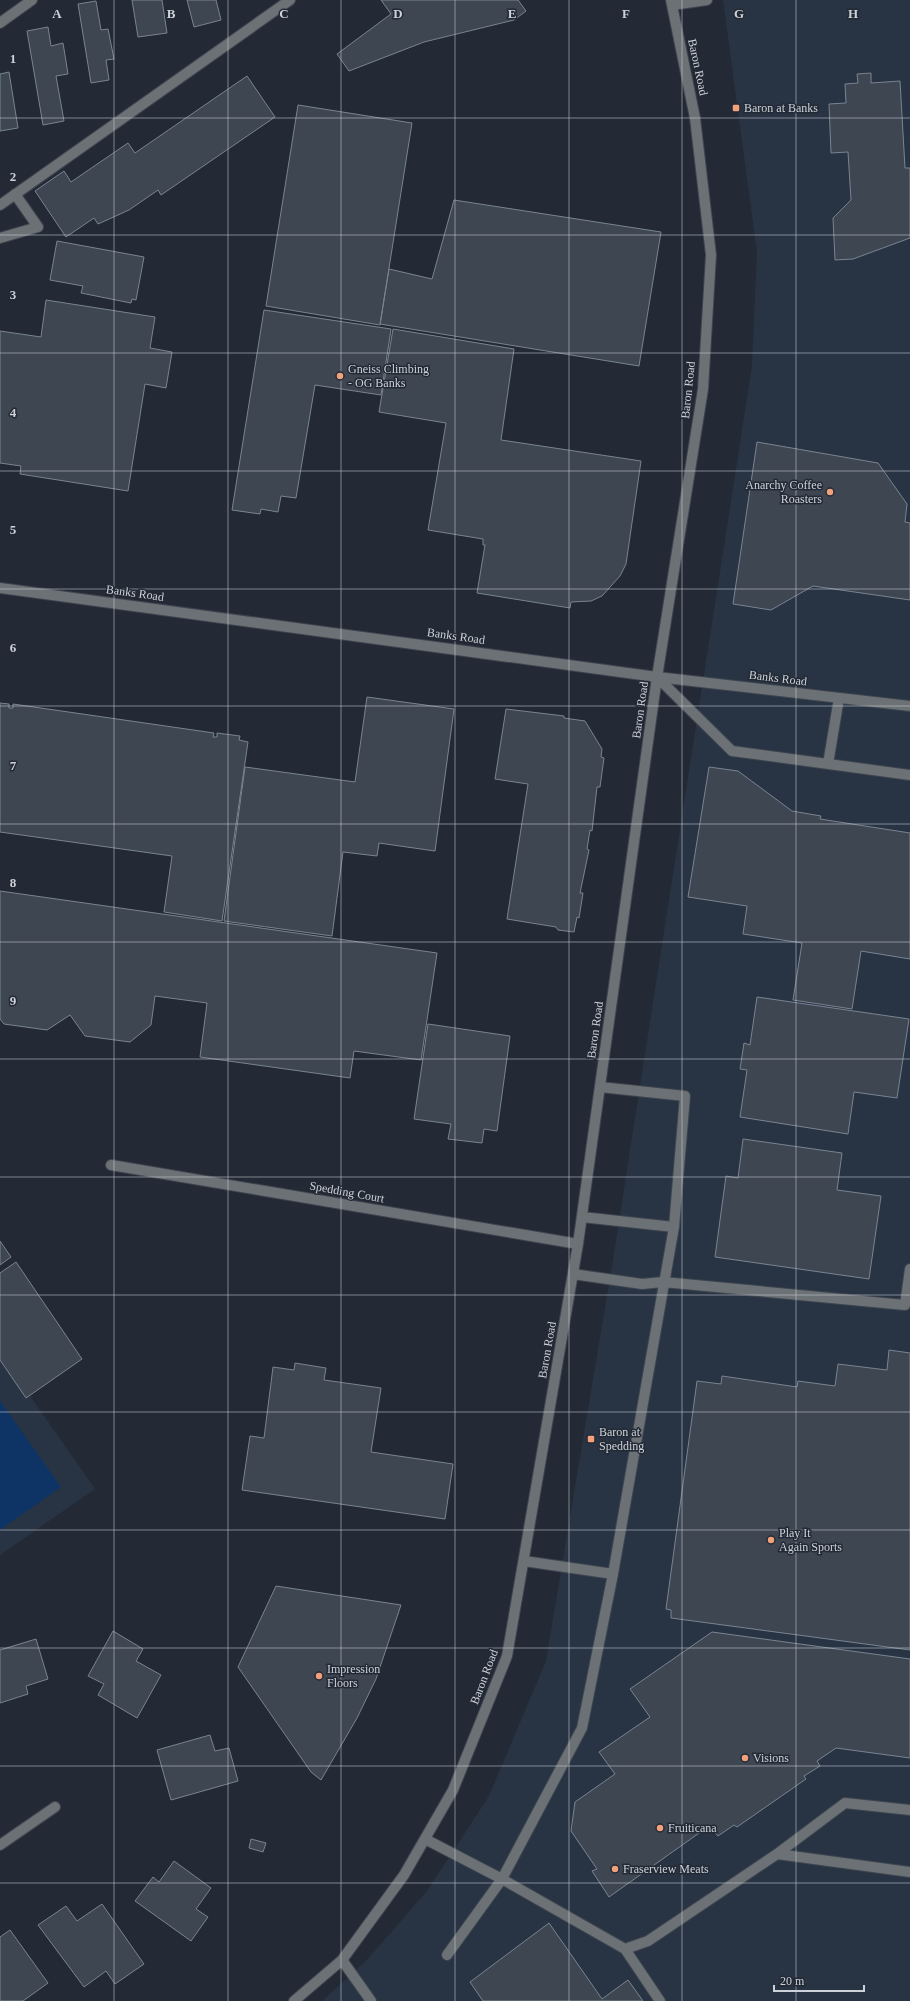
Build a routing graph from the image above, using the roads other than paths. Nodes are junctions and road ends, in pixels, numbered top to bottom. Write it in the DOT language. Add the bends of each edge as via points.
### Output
graph roads {
  1 [pos="32,0"];
  2 [pos="290,0"];
  3 [pos="707,0"];
  4 [pos="672,2"];
  5 [pos="0,22"];
  6 [pos="15,194"];
  7 [pos="0,205"];
  8 [pos="0,238"];
  9 [pos="0,588"];
  10 [pos="658,677"];
  11 [pos="839,698"];
  12 [pos="910,706"];
  13 [pos="828,764"];
  14 [pos="910,775"];
  15 [pos="600,1087"];
  16 [pos="111,1165"];
  17 [pos="582,1217"];
  18 [pos="674,1227"];
  19 [pos="578,1244"];
  20 [pos="910,1269"];
  21 [pos="573,1274"];
  22 [pos="663,1282"];
  23 [pos="907,1305"];
  24 [pos="524,1561"];
  25 [pos="613,1574"];
  26 [pos="55,1807"];
  27 [pos="910,1810"];
  28 [pos="425,1839"];
  29 [pos="0,1845"];
  30 [pos="777,1854"];
  31 [pos="910,1872"];
  32 [pos="502,1879"];
  33 [pos="625,1949"];
  34 [pos="446,1955"];
  35 [pos="342,1960"];
  36 [pos="294,2001"];
  37 [pos="370,2001"];
  38 [pos="660,2001"];
  1 -- 5 [label="street"];
  2 -- 6 [label="street"];
  3 -- 4 [label="street"];
  4 -- 10 [label="street, Baron Road" via="696,118 711,255 703,389"];
  6 -- 7 [label="street"];
  6 -- 8 [label="street" via="38,227"];
  9 -- 10 [label="street, Banks Road"];
  10 -- 11 [label="street, Banks Road"];
  10 -- 13 [label="street" via="732,751"];
  10 -- 15 [label="street, Baron Road"];
  11 -- 12 [label="street, Banks Road"];
  11 -- 13 [label="street"];
  13 -- 14 [label="street"];
  15 -- 17 [label="street, Baron Road"];
  15 -- 18 [label="street" via="685,1096"];
  16 -- 19 [label="street, Spedding Court"];
  17 -- 18 [label="street"];
  17 -- 19 [label="street, Baron Road"];
  18 -- 22 [label="street"];
  19 -- 21 [label="street, Baron Road"];
  20 -- 23 [label="street"];
  21 -- 22 [label="street" via="642,1284"];
  21 -- 24 [label="street, Baron Road"];
  22 -- 23 [label="street"];
  22 -- 25 [label="street"];
  24 -- 25 [label="street"];
  24 -- 28 [label="street, Baron Road" via="507,1656 453,1790"];
  25 -- 32 [label="street" via="582,1728"];
  26 -- 29 [label="street"];
  27 -- 30 [label="street" via="845,1803"];
  28 -- 32 [label="street"];
  28 -- 35 [label="street, Baron Road" via="404,1875"];
  30 -- 31 [label="street"];
  30 -- 33 [label="street" via="648,1941"];
  32 -- 33 [label="street"];
  32 -- 34 [label="street"];
  33 -- 38 [label="street"];
  35 -- 36 [label="street, Baron Road"];
  35 -- 37 [label="street"];
}
